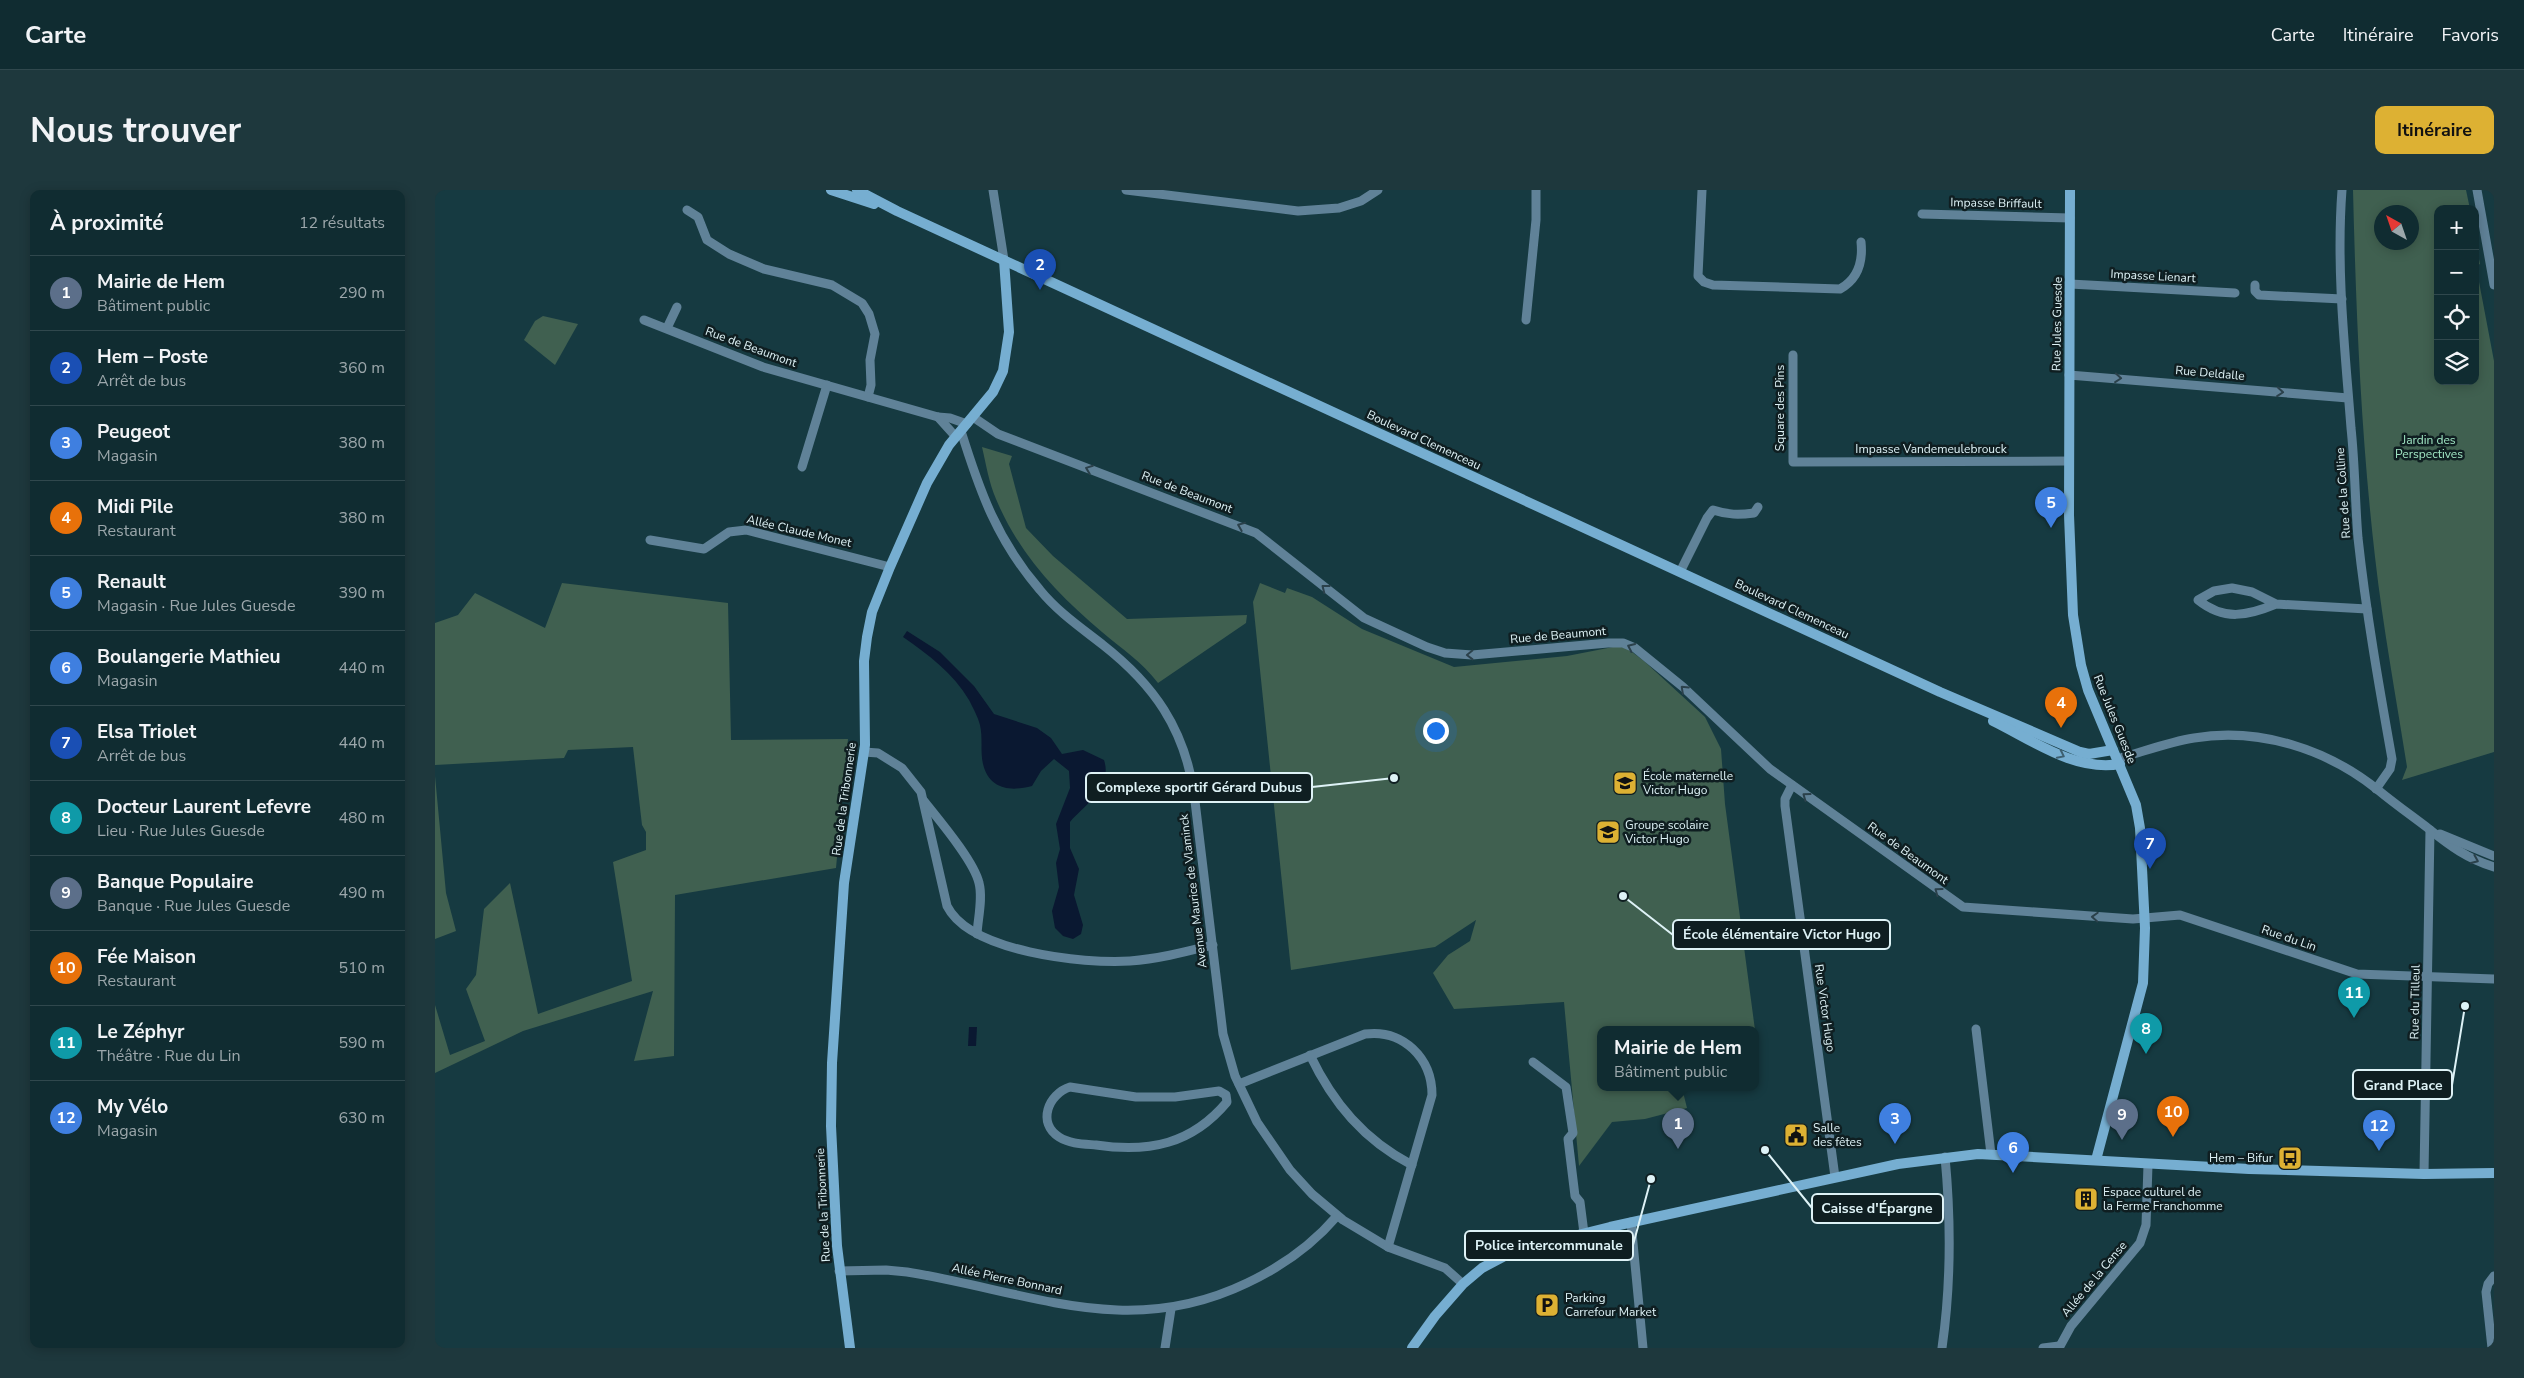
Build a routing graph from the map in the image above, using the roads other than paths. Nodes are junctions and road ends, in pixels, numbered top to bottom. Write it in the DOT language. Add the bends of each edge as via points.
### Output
graph roads {
  1 [pos="831,190"];
  2 [pos="857,190"];
  3 [pos="993,190"];
  4 [pos="1126,190"];
  5 [pos="1377,190"];
  6 [pos="1536,190"];
  7 [pos="1702,190"];
  8 [pos="2070,190"];
  9 [pos="2342,190"];
  10 [pos="2477,190"];
  11 [pos="687,210"];
  12 [pos="897,211"];
  13 [pos="1922,214"];
  14 [pos="2070,218"];
  15 [pos="1861,242"];
  16 [pos="2491,252"];
  17 [pos="1004,260"];
  18 [pos="2070,284"];
  19 [pos="2494,285"];
  20 [pos="2255,286"];
  21 [pos="2235,293"];
  22 [pos="2342,299"];
  23 [pos="677,307"];
  24 [pos="644,320"];
  25 [pos="1526,320"];
  26 [pos="667,328"];
  27 [pos="1793,355"];
  28 [pos="2069,375"];
  29 [pos="827,386"];
  30 [pos="867,397"];
  31 [pos="2348,398"];
  32 [pos="939,417"];
  33 [pos="964,427"];
  34 [pos="2069,461"];
  35 [pos="1793,462"];
  36 [pos="802,467"];
  37 [pos="1758,507"];
  38 [pos="650,540"];
  39 [pos="890,567"];
  40 [pos="1680,572"];
  41 [pos="2276,604"];
  42 [pos="2367,609"];
  43 [pos="1940,692"];
  44 [pos="865,752"];
  45 [pos="2117,758"];
  46 [pos="1792,785"];
  47 [pos="2376,789"];
  48 [pos="922,798"];
  49 [pos="2430,830"];
  50 [pos="2494,856"];
  51 [pos="2494,867"];
  52 [pos="2144,918"];
  53 [pos="977,934"];
  54 [pos="1213,945"];
  55 [pos="2428,976"];
  56 [pos="2494,980"];
  57 [pos="1975,1029"];
  58 [pos="1310,1055"];
  59 [pos="1533,1062"];
  60 [pos="1239,1086"];
  61 [pos="1226,1095"];
  62 [pos="1991,1154"];
  63 [pos="1945,1157"];
  64 [pos="2095,1160"];
  65 [pos="1412,1165"];
  66 [pos="2148,1165"];
  67 [pos="2494,1173"];
  68 [pos="2424,1174"];
  69 [pos="1835,1177"];
  70 [pos="1337,1216"];
  71 [pos="1631,1222"];
  72 [pos="1584,1233"];
  73 [pos="1388,1247"];
  74 [pos="839,1271"];
  75 [pos="2494,1276"];
  76 [pos="1463,1284"];
  77 [pos="1171,1309"];
  78 [pos="2059,1347"];
  79 [pos="850,1348"];
  80 [pos="1165,1348"];
  81 [pos="1412,1348"];
  82 [pos="1643,1348"];
  83 [pos="1942,1348"];
  84 [pos="2043,1348"];
  85 [pos="2492,1348"];
  1 -- 12 [label="street, Boulevard Clemenceau"];
  2 -- 12 [label="street, Boulevard Clemenceau"];
  3 -- 17 [label="street"];
  4 -- 5 [label="street" via="1298,211 1339,208 1361,201"];
  6 -- 25 [label="street"];
  7 -- 15 [label="street" via="1698,276 1713,285 1840,289 1853,278 1863,258"];
  8 -- 14 [label="street, Rue Jules Guesde"];
  9 -- 22 [label="street, Rue de la Colline"];
  10 -- 16 [label="street"];
  11 -- 30 [label="street" via="698,217 704,237 723,251 764,269 832,285 861,303 869,314 875,334"];
  12 -- 17 [label="street, Boulevard Clemenceau"];
  13 -- 14 [label="street, Impasse Briffault"];
  14 -- 18 [label="street, Rue Jules Guesde"];
  16 -- 19 [label="street"];
  17 -- 33 [label="street, Rue de la Tribonnerie" via="1009,332 1007,357 997,384"];
  17 -- 40 [label="street, Boulevard Clemenceau"];
  18 -- 21 [label="street, Impasse Lienart"];
  18 -- 28 [label="street, Rue Jules Guesde"];
  20 -- 22 [label="street" via="2259,295"];
  22 -- 31 [label="street, Rue de la Colline"];
  23 -- 26 [label="street"];
  24 -- 26 [label="street, Rue de Beaumont"];
  26 -- 29 [label="street, Rue de Beaumont" via="754,364"];
  27 -- 35 [label="street, Square des Pins"];
  28 -- 31 [label="street, Rue Deldalle, one-way"];
  28 -- 34 [label="street, Rue Jules Guesde"];
  29 -- 30 [label="street, Rue de Beaumont"];
  29 -- 36 [label="street"];
  30 -- 32 [label="street, Rue de Beaumont"];
  31 -- 42 [label="street, Rue de la Colline" via="2357,527"];
  32 -- 33 [label="street, Rue de Beaumont"];
  32 -- 33 [label="street, Rue de Beaumont" via="950,418"];
  33 -- 39 [label="street, Rue de la Tribonnerie" via="927,483"];
  46 -- 33 [label="street, Rue de Beaumont, one-way" via="1763,763 1670,676 1629,644 1472,655 1445,653 1364,618 1256,533 998,434"];
  33 -- 54 [label="street, Avenue Maurice de Vlaminck" via="988,509 1024,569 1066,617 1139,677 1160,702 1173,725 1193,781"];
  34 -- 35 [label="street, Impasse Vandemeulebrouck"];
  34 -- 45 [label="street, Rue Jules Guesde" via="2075,628 2084,677"];
  37 -- 40 [label="street" via="1754,513 1741,515 1713,510"];
  38 -- 39 [label="street, Allée Claude Monet" via="704,550 729,532 746,530"];
  39 -- 44 [label="street, Rue de la Tribonnerie" via="867,637 864,661"];
  40 -- 43 [label="street, Boulevard Clemenceau"];
  41 -- 41 [label="street" via="2252,592 2233,588 2214,591 2199,600 2215,611 2231,615 2251,613"];
  41 -- 42 [label="street"];
  42 -- 47 [label="street, Rue de la Colline" via="2391,759 2390,769"];
  43 -- 45 [label="street, Boulevard Clemenceau" via="2080,752"];
  43 -- 45 [label="street, Boulevard Clemenceau, one-way" via="2078,762 2102,766"];
  44 -- 48 [label="street" via="878,753 902,768"];
  44 -- 74 [label="street, Rue de la Tribonnerie" via="844,883 832,1044 831,1119"];
  45 -- 47 [label="street" via="2194,738 2228,735 2259,738 2290,744 2320,755"];
  45 -- 52 [label="street, Rue Jules Guesde" via="2138,813"];
  52 -- 46 [label="street, Rue de Beaumont, one-way" via="1963,907"];
  46 -- 69 [label="street, Rue Victor Hugo" via="1785,806"];
  47 -- 49 [label="street"];
  48 -- 53 [label="street" via="947,906 958,922"];
  48 -- 53 [label="street" via="978,878"];
  49 -- 50 [label="street"];
  49 -- 51 [label="street, one-way" via="2459,852"];
  49 -- 55 [label="street, Rue du Tilleul"];
  52 -- 55 [label="street, Rue du Lin" via="2186,916 2357,974"];
  52 -- 64 [label="street, Rue Jules Guesde" via="2143,983"];
  53 -- 54 [label="street" via="1029,952 1086,960 1146,960"];
  54 -- 60 [label="street, Avenue Maurice de Vlaminck" via="1221,1025"];
  55 -- 56 [label="street, Rue du Lin"];
  55 -- 68 [label="street, Rue du Tilleul"];
  57 -- 62 [label="street"];
  58 -- 60 [label="street"];
  58 -- 65 [label="street" via="1342,1109 1379,1144"];
  58 -- 65 [label="street" via="1371,1033 1398,1038 1416,1050 1429,1072 1432,1095"];
  59 -- 72 [label="street" via="1566,1087 1573,1133 1568,1139 1575,1196"];
  60 -- 61 [label="street"];
  60 -- 70 [label="street, Avenue Maurice de Vlaminck" via="1262,1132 1278,1155"];
  61 -- 61 [label="street" via="1219,1091 1175,1097 1136,1097 1069,1087 1054,1096 1047,1118 1055,1134 1068,1141 1120,1149 1148,1147 1176,1140 1203,1125 1227,1102"];
  62 -- 63 [label="street"];
  62 -- 64 [label="street"];
  63 -- 69 [label="street"];
  63 -- 83 [label="street" via="1949,1209"];
  64 -- 66 [label="street"];
  65 -- 73 [label="street"];
  66 -- 68 [label="street"];
  66 -- 78 [label="street, Allée de la Cense" via="2146,1225 2140,1243 2071,1326"];
  67 -- 68 [label="street"];
  69 -- 71 [label="street"];
  70 -- 73 [label="street, Avenue Maurice de Vlaminck"];
  70 -- 77 [label="street, Allée Pierre Bonnard" via="1310,1243 1263,1276 1205,1300"];
  71 -- 72 [label="street"];
  71 -- 82 [label="street"];
  72 -- 76 [label="street" via="1514,1251 1482,1268"];
  73 -- 76 [label="street, Avenue Maurice de Vlaminck" via="1445,1268"];
  74 -- 77 [label="street, Allée Pierre Bonnard" via="907,1272 1089,1309"];
  74 -- 79 [label="street, Rue de la Tribonnerie"];
  75 -- 85 [label="street" via="2487,1284 2486,1292"];
  76 -- 81 [label="street"];
  77 -- 80 [label="street"];
  78 -- 84 [label="street"];
}
